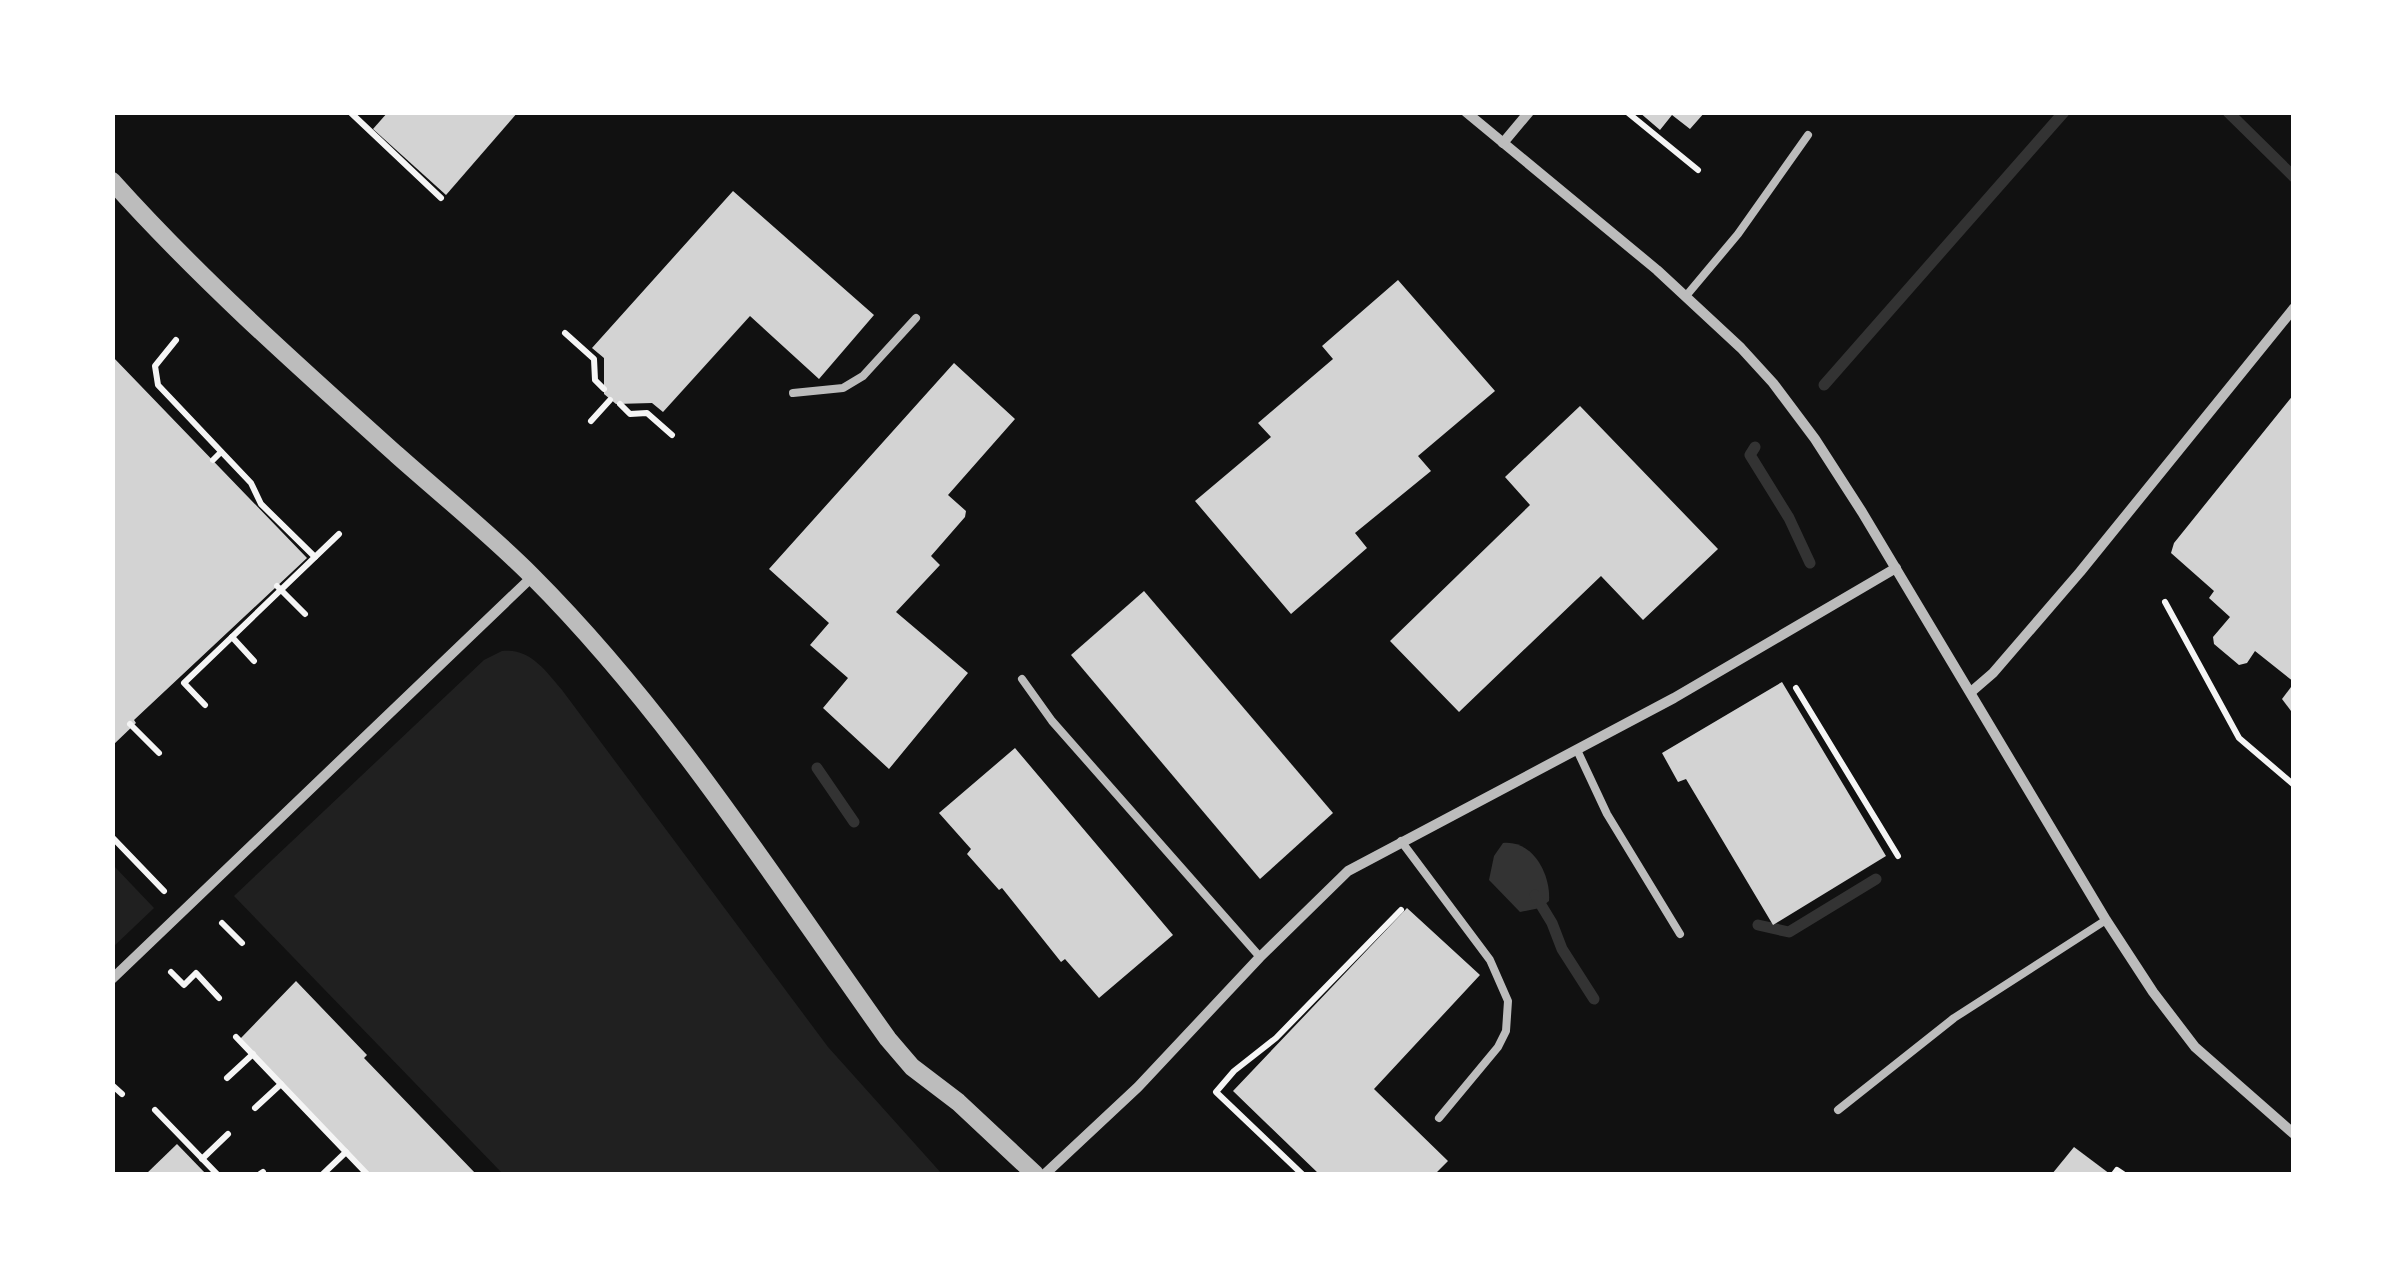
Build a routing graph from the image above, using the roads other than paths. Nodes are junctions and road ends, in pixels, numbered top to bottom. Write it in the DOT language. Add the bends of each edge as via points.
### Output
graph roads {
  1 [pos="1466,112"];
  2 [pos="1529,112"];
  3 [pos="1808,135"];
  4 [pos="1504,144"];
  5 [pos="112,182"];
  6 [pos="1686,296"];
  7 [pos="2294,308"];
  8 [pos="916,318"];
  9 [pos="793,393"];
  10 [pos="1896,568"];
  11 [pos="533,576"];
  12 [pos="1022,679"];
  13 [pos="1970,692"];
  14 [pos="1577,750"];
  15 [pos="1401,840"];
  16 [pos="2106,920"];
  17 [pos="1680,934"];
  18 [pos="1260,957"];
  19 [pos="112,979"];
  20 [pos="1838,1110"];
  21 [pos="1439,1118"];
  22 [pos="2294,1134"];
  23 [pos="1035,1174"];
  24 [pos="1045,1174"];
  1 -- 4 [label="street"];
  2 -- 4 [label="street"];
  3 -- 6 [label="lane"];
  4 -- 6 [label="street"];
  5 -- 11 [label="street" via="199,272"];
  6 -- 10 [label="street" via="1795,411"];
  7 -- 13 [label="street" via="2080,572"];
  8 -- 9 [label="lane" via="853,382"];
  10 -- 13 [label="street"];
  10 -- 14 [label="street"];
  11 -- 19 [label="street"];
  11 -- 23 [label="street" via="613,663 727,810 888,1038"];
  12 -- 18 [label="lane"];
  13 -- 16 [label="street"];
  14 -- 15 [label="street"];
  14 -- 17 [label="lane" via="1607,814"];
  15 -- 18 [label="street" via="1348,871"];
  15 -- 21 [label="lane" via="1490,960 1508,1001 1498,1047"];
  16 -- 20 [label="lane" via="1954,1018"];
  16 -- 22 [label="street" via="2194,1047"];
  18 -- 24 [label="street"];
}
